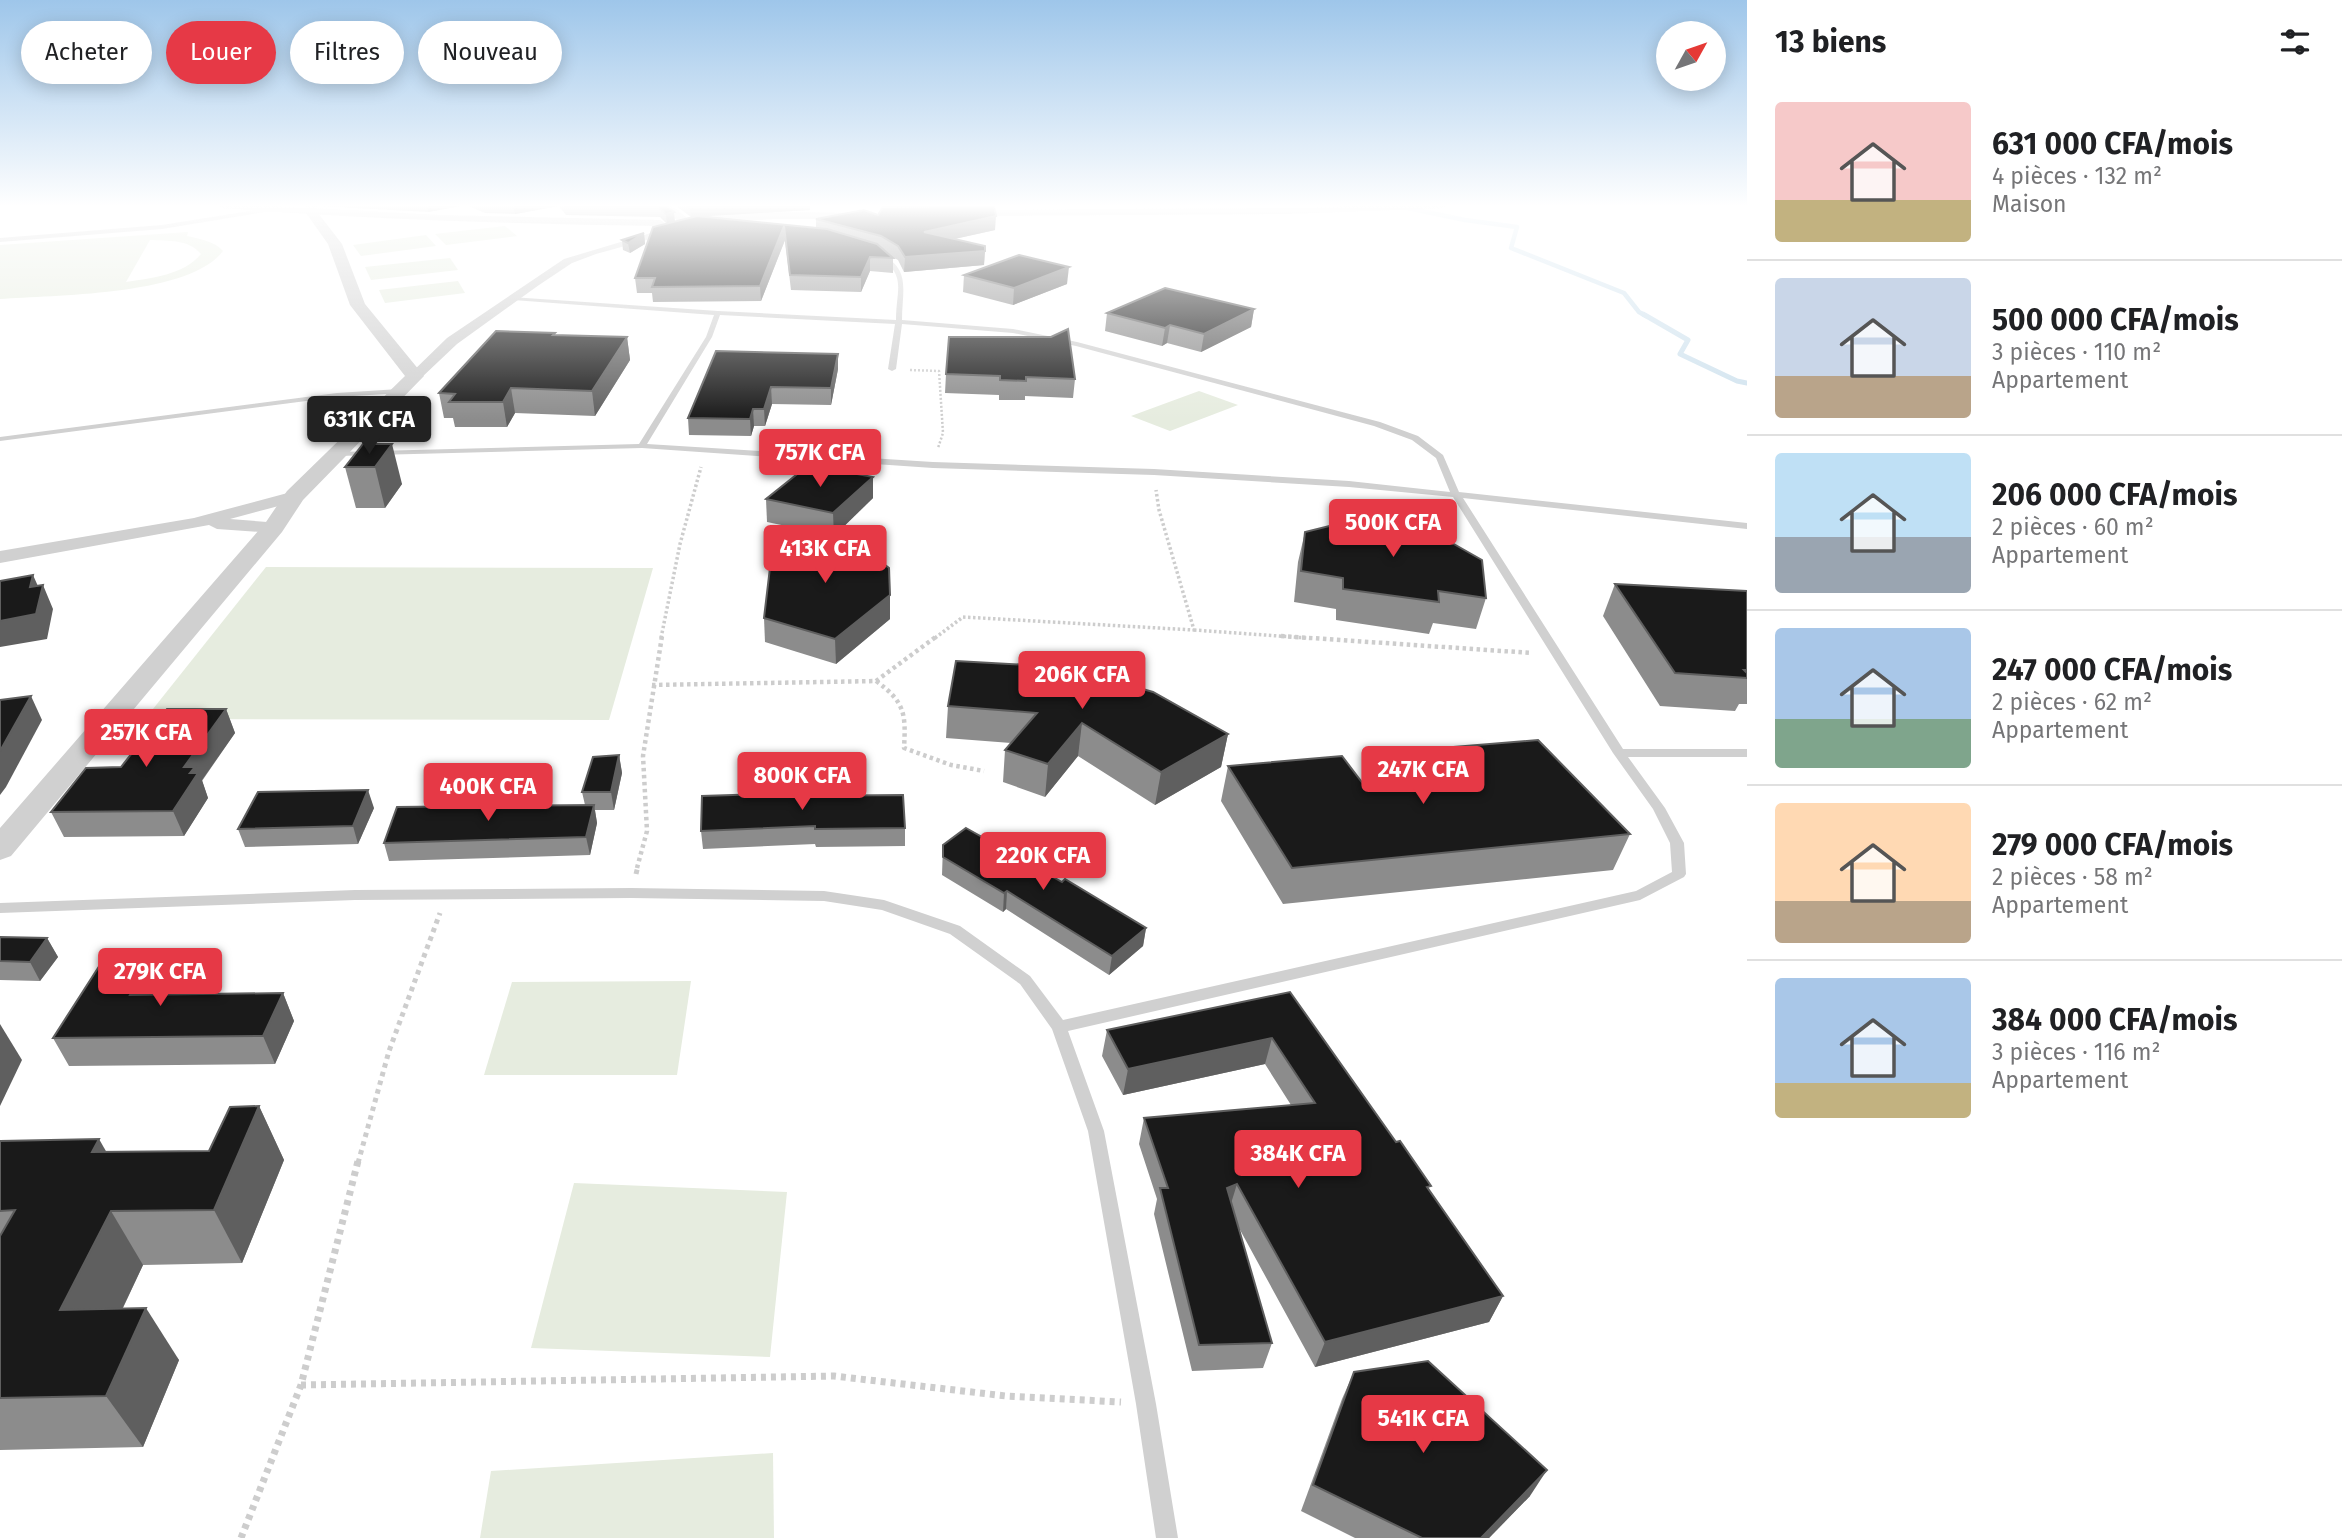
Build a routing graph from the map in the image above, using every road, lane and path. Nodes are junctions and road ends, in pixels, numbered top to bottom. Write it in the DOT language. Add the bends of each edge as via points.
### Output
graph roads {
  1 [pos="348,277"];
  2 [pos="545,277"];
  3 [pos="900,277"];
  4 [pos="513,298"];
  5 [pos="718,313"];
  6 [pos="899,322"];
  7 [pos="892,369"];
  8 [pos="407,383"];
  9 [pos="0,439"];
  10 [pos="642,446"];
  11 [pos="706,449"];
  12 [pos="337,454"];
  13 [pos="933,465"];
  14 [pos="1154,472"];
  15 [pos="1455,493"];
  16 [pos="295,496"];
  17 [pos="195,523"];
  18 [pos="1747,526"];
  19 [pos="274,527"];
  20 [pos="0,557"];
  21 [pos="1194,630"];
  22 [pos="1558,655"];
  23 [pos="876,681"];
  24 [pos="652,685"];
  25 [pos="1619,753"];
  26 [pos="1747,753"];
  27 [pos="984,771"];
  28 [pos="0,849"];
  29 [pos="631,893"];
  30 [pos="446,894"];
  31 [pos="0,908"];
  32 [pos="1059,1027"];
  33 [pos="301,1385"];
  34 [pos="1146,1404"];
  35 [pos="241,1538"];
  36 [pos="1167,1538"];
  1 -- 8 [label="street" via="358,304"];
  2 -- 4 [label="street"];
  3 -- 6 [label="lane"];
  4 -- 5 [label="lane"];
  4 -- 8 [label="street" via="452,341"];
  5 -- 6 [label="lane"];
  5 -- 10 [label="lane" via="709,337"];
  6 -- 7 [label="lane"];
  6 -- 15 [label="lane" via="1013,331 1064,341 1377,424 1415,438 1440,457"];
  7 -- 13 [label="path" via="939,371 943,433"];
  8 -- 9 [label="lane"];
  8 -- 12 [label="street"];
  10 -- 11 [label="lane"];
  10 -- 12 [label="lane"];
  11 -- 13 [label="lane"];
  11 -- 24 [label="path" via="680,544"];
  12 -- 16 [label="street"];
  13 -- 14 [label="lane"];
  14 -- 15 [label="lane"];
  14 -- 21 [label="path" via="1159,510"];
  15 -- 18 [label="lane"];
  15 -- 22 [label="lane"];
  16 -- 17 [label="street"];
  16 -- 19 [label="street"];
  17 -- 19 [label="street"];
  17 -- 20 [label="street"];
  19 -- 28 [label="street"];
  21 -- 22 [label="path"];
  21 -- 23 [label="path" via="963,617"];
  22 -- 25 [label="lane"];
  23 -- 24 [label="path"];
  23 -- 27 [label="path" via="898,696 906,712 904,748"];
  24 -- 29 [label="path" via="643,756 647,831"];
  25 -- 26 [label="lane"];
  25 -- 32 [label="lane" via="1659,808 1677,843 1679,874 1640,895"];
  29 -- 30 [label="lane"];
  29 -- 32 [label="lane" via="824,896 884,905 955,930 1025,980"];
  30 -- 31 [label="lane"];
  30 -- 33 [label="path" via="389,1051"];
  32 -- 34 [label="lane" via="1096,1131"];
  33 -- 34 [label="path" via="834,1376 1006,1396"];
  33 -- 35 [label="path"];
  34 -- 36 [label="lane"];
}
